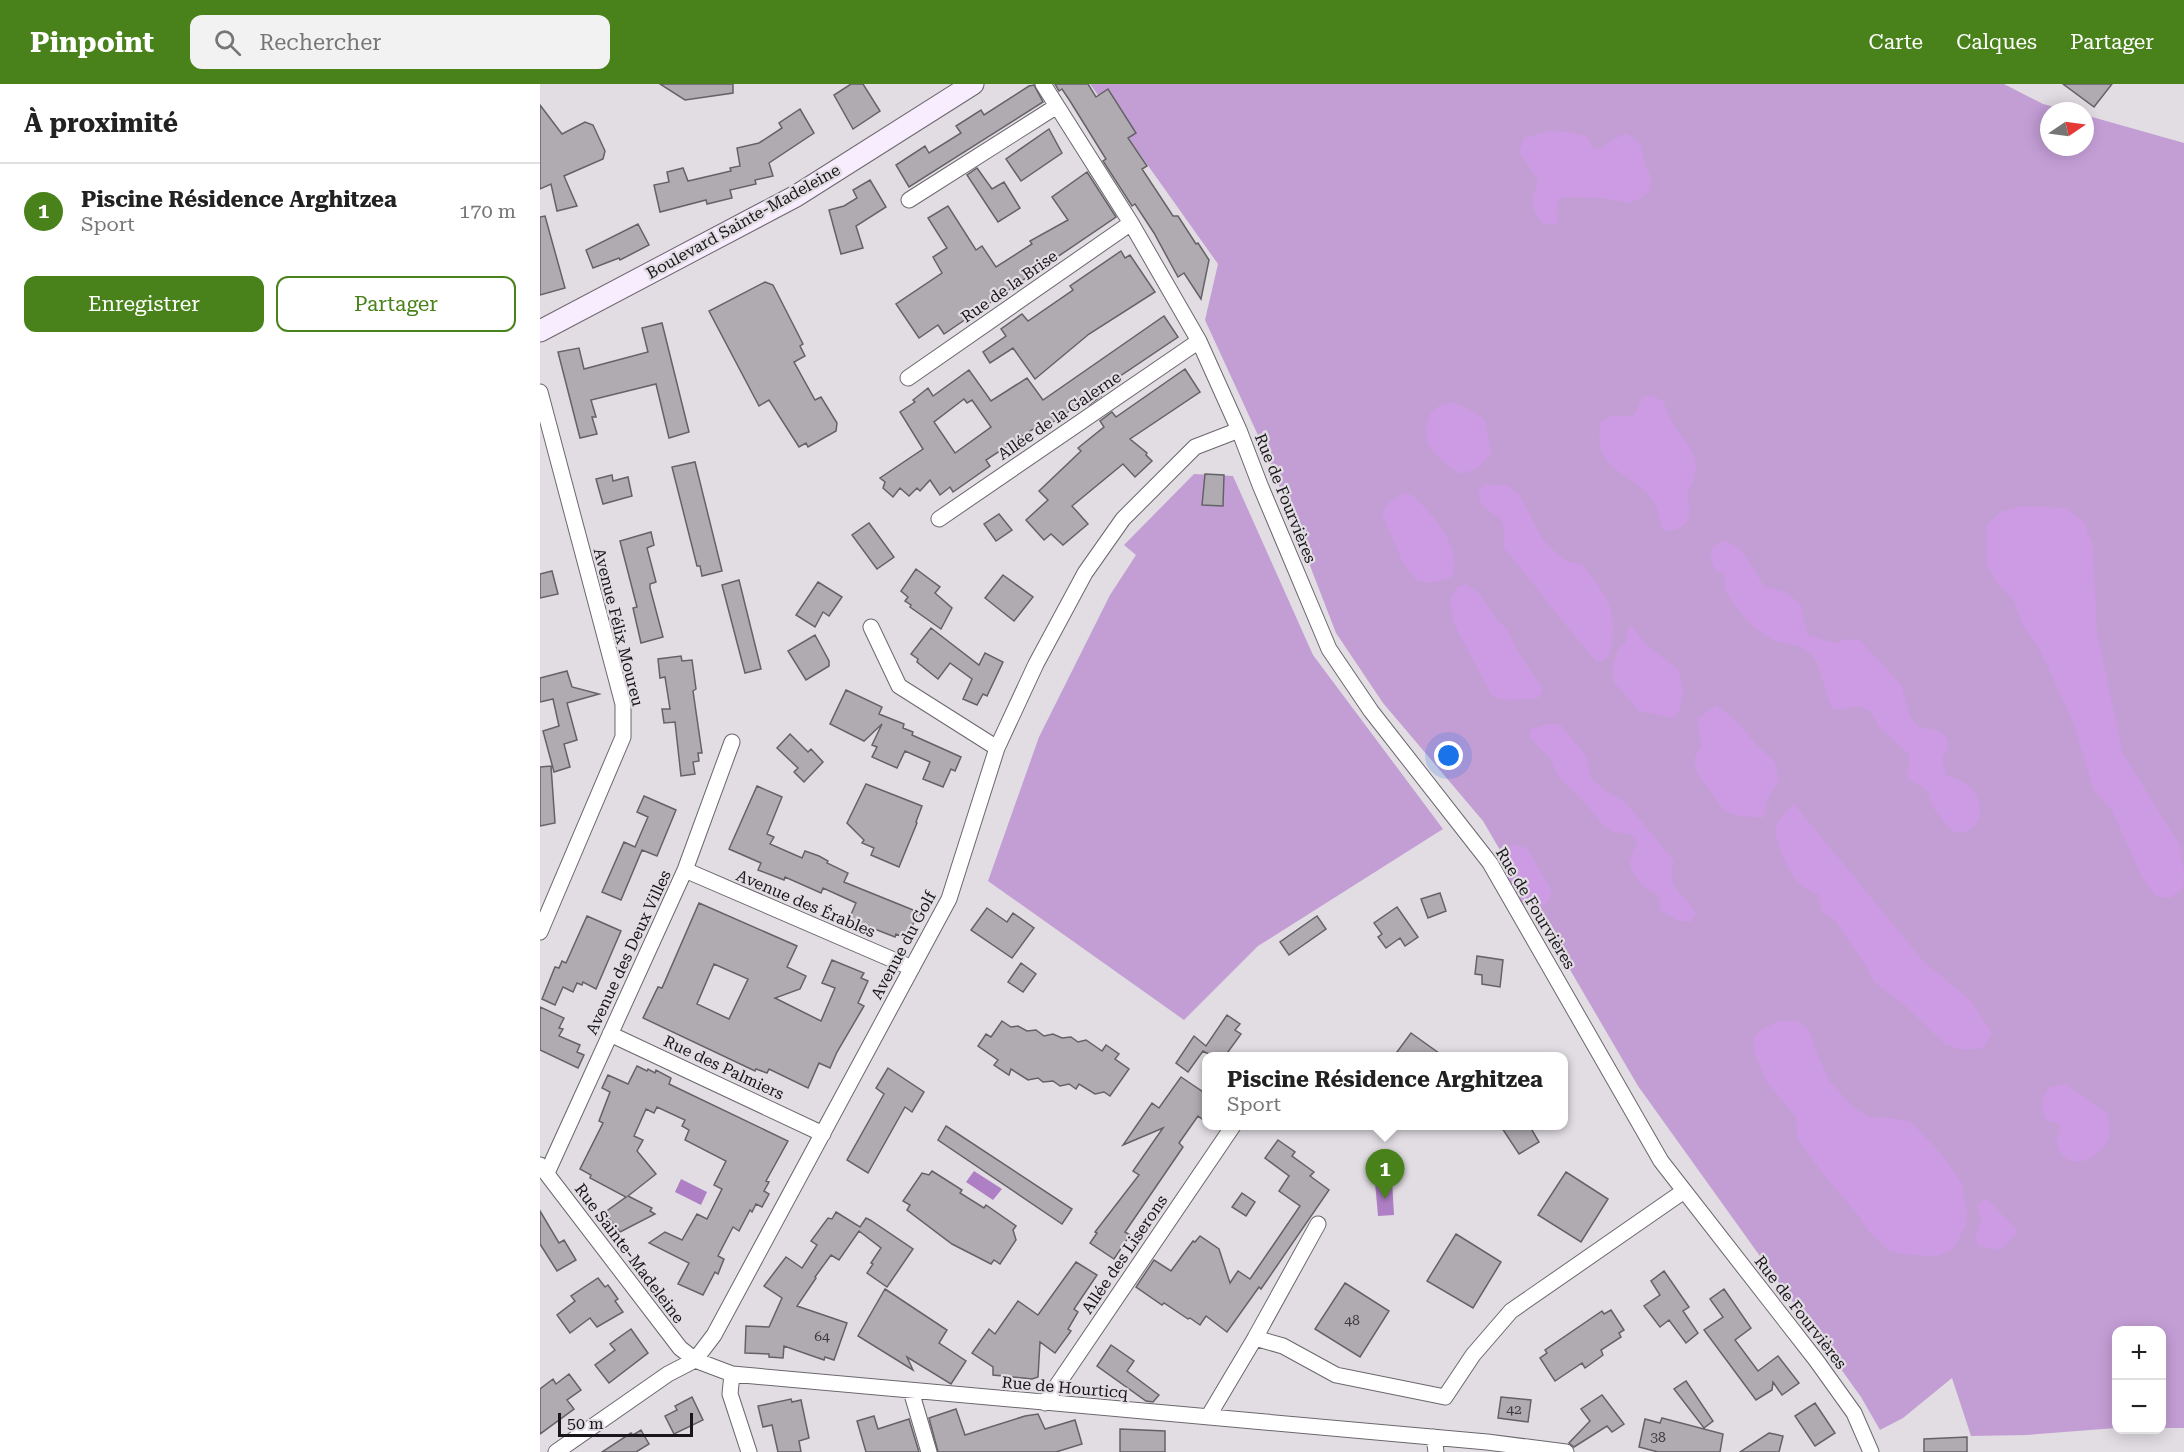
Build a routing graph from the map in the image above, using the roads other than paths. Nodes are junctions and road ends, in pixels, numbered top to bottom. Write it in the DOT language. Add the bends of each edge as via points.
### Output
graph roads {
  1 [pos="973,84"];
  2 [pos="1043,84"];
  3 [pos="1057,106"];
  4 [pos="909,200"];
  5 [pos="1131,223"];
  6 [pos="540,331"];
  7 [pos="1200,341"];
  8 [pos="908,378"];
  9 [pos="540,392"];
  10 [pos="1239,430"];
  11 [pos="939,519"];
  12 [pos="871,627"];
  13 [pos="732,742"];
  14 [pos="997,748"];
  15 [pos="685,870"];
  16 [pos="540,932"];
  17 [pos="912,968"];
  18 [pos="610,1034"];
  19 [pos="1230,1130"];
  20 [pos="823,1134"];
  21 [pos="543,1169"];
  22 [pos="1684,1191"];
  23 [pos="1318,1224"];
  24 [pos="1255,1338"];
  25 [pos="695,1360"];
  26 [pos="732,1374"];
  27 [pos="911,1391"];
  28 [pos="1045,1403"];
  29 [pos="1208,1417"];
  30 [pos="1435,1444"];
  31 [pos="556,1452"];
  32 [pos="748,1452"];
  33 [pos="929,1452"];
  34 [pos="1566,1452"];
  35 [pos="1871,1452"];
  1 -- 6 [label="street, Boulevard Sainte-Madeleine" via="796,196"];
  2 -- 3 [label="street, Rue de Fourvières"];
  3 -- 4 [label="street"];
  3 -- 5 [label="street, Rue de Fourvières"];
  5 -- 7 [label="street, Rue de Fourvières"];
  5 -- 8 [label="street, Rue de la Brise"];
  7 -- 10 [label="street, Rue de Fourvières"];
  7 -- 11 [label="street, Allée de la Galerne"];
  9 -- 16 [label="street, Avenue Félix Moureu" via="623,704 623,736"];
  10 -- 14 [label="street, Avenue du Golf" via="1195,447 1123,519 1085,573"];
  10 -- 22 [label="street, Rue de Fourvières" via="1329,650 1371,711 1490,863 1661,1161"];
  12 -- 14 [label="street" via="899,686"];
  13 -- 15 [label="street, Avenue des Deux Villes"];
  14 -- 17 [label="street, Avenue du Golf" via="949,898"];
  15 -- 17 [label="street, Avenue des Érables"];
  15 -- 18 [label="street, Avenue des Deux Villes"];
  17 -- 20 [label="street, Avenue du Golf"];
  18 -- 20 [label="street, Rue des Palmiers"];
  18 -- 21 [label="street, Avenue des Deux Villes"];
  19 -- 28 [label="street, Allée des Liserons"];
  20 -- 25 [label="street, Avenue du Golf" via="714,1335"];
  21 -- 25 [label="street, Rue Sainte-Madeleine" via="675,1342"];
  22 -- 24 [label="street" via="1512,1311 1473,1355 1445,1397 1336,1375 1283,1346"];
  22 -- 35 [label="street, Rue de Fourvières" via="1854,1413"];
  23 -- 24 [label="street"];
  24 -- 29 [label="street"];
  25 -- 26 [label="street, Rue de Hourticq"];
  25 -- 31 [label="street, Avenue du Golf" via="668,1374"];
  26 -- 27 [label="street, Rue de Hourticq"];
  26 -- 32 [label="street" via="730,1394"];
  27 -- 28 [label="street, Rue de Hourticq"];
  27 -- 33 [label="street"];
  28 -- 29 [label="street, Rue de Hourticq"];
  29 -- 30 [label="street, Rue de Hourticq"];
  30 -- 34 [label="street, Rue de Hourticq"];
}
